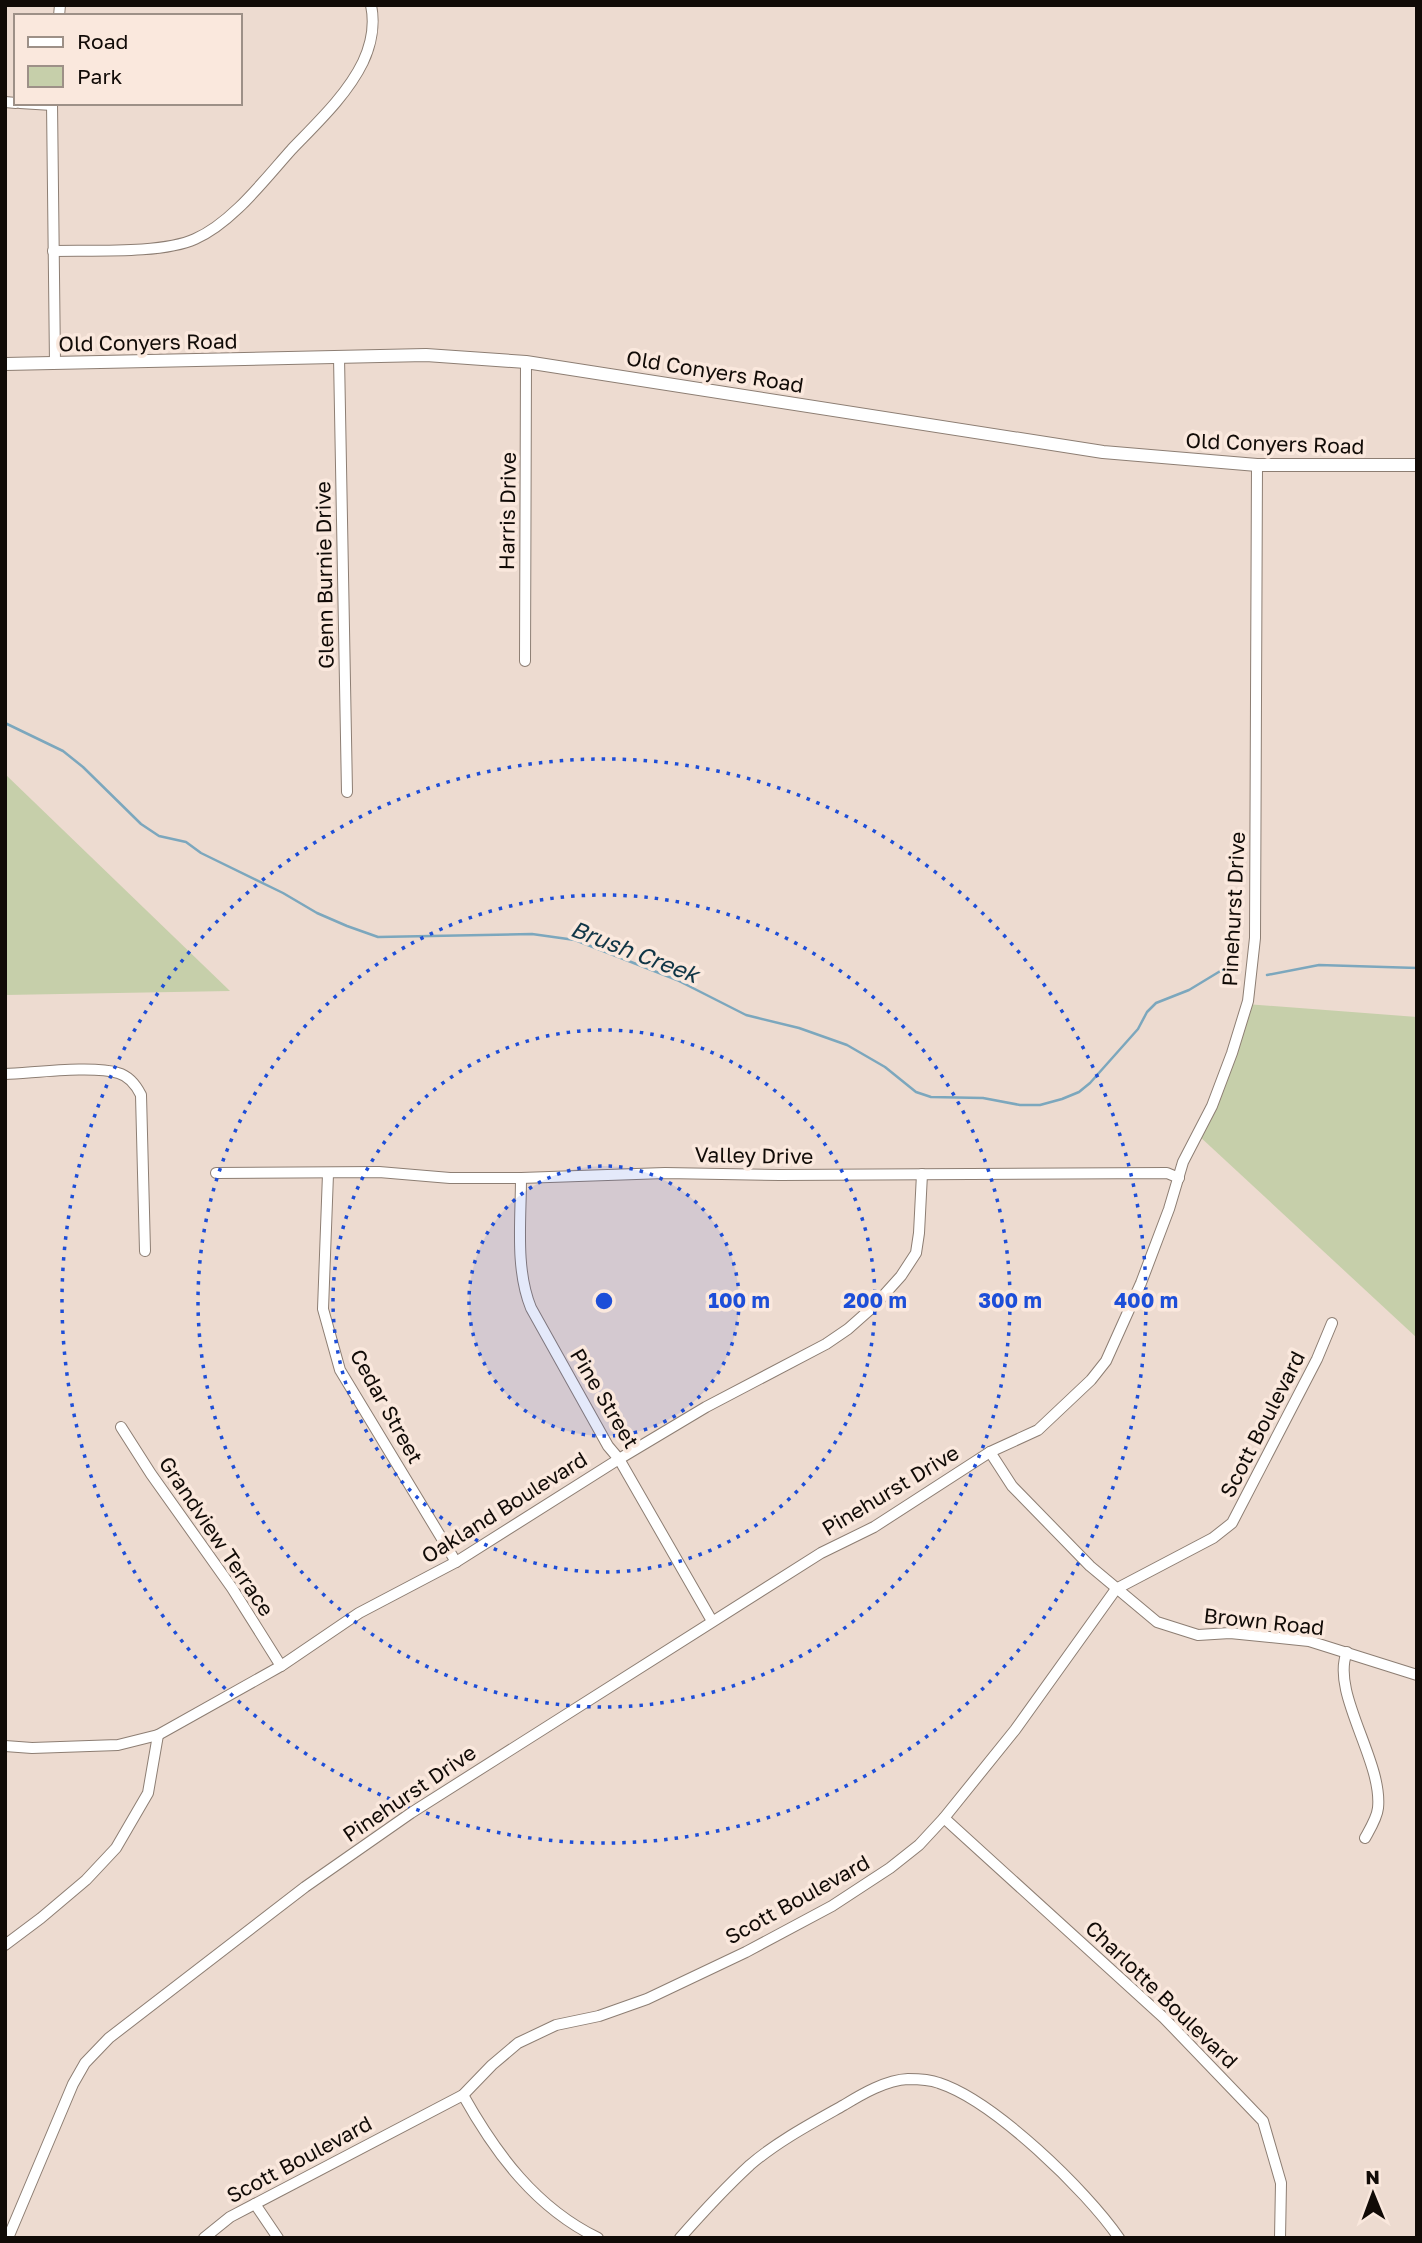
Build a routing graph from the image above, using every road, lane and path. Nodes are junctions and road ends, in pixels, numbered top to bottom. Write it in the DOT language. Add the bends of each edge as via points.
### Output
graph roads {
  1 [pos="372,5"];
  2 [pos="52,105"];
  3 [pos="53,251"];
  4 [pos="339,357"];
  5 [pos="526,362"];
  6 [pos="55,363"];
  7 [pos="5,364"];
  8 [pos="1257,465"];
  9 [pos="1417,466"];
  10 [pos="525,661"];
  11 [pos="347,792"];
  12 [pos="5,1074"];
  13 [pos="216,1173"];
  14 [pos="328,1174"];
  15 [pos="922,1174"];
  16 [pos="521,1178"];
  17 [pos="1179,1178"];
  18 [pos="145,1251"];
  19 [pos="1332,1323"];
  20 [pos="121,1427"];
  21 [pos="990,1452"];
  22 [pos="619,1459"];
  23 [pos="456,1562"];
  24 [pos="1116,1589"];
  25 [pos="712,1621"];
  26 [pos="1347,1652"];
  27 [pos="281,1666"];
  28 [pos="1417,1675"];
  29 [pos="158,1735"];
  30 [pos="5,1746"];
  31 [pos="944,1818"];
  32 [pos="1366,1838"];
  33 [pos="5,1945"];
  34 [pos="463,2095"];
  35 [pos="255,2204"];
  36 [pos="8,2238"];
  37 [pos="204,2238"];
  38 [pos="278,2238"];
  39 [pos="598,2238"];
  40 [pos="680,2238"];
  41 [pos="1119,2238"];
  42 [pos="1280,2238"];
  1 -- 3 [label="street" via="371,34 362,64 343,93 220,225 173,247"];
  2 -- 3 [label="street"];
  3 -- 6 [label="street"];
  4 -- 5 [label="street, Old Conyers Road" via="426,355"];
  4 -- 6 [label="street, Old Conyers Road"];
  4 -- 11 [label="street, Glenn Burnie Drive"];
  5 -- 8 [label="street, Old Conyers Road" via="1102,452"];
  5 -- 10 [label="street, Harris Drive"];
  6 -- 7 [label="street, Old Conyers Road"];
  8 -- 9 [label="street, Old Conyers Road"];
  8 -- 17 [label="street, Pinehurst Drive" via="1255,939 1248,1001 1232,1053"];
  12 -- 18 [label="street" via="87,1070 118,1073 136,1084 141,1095"];
  13 -- 14 [label="street, Valley Drive"];
  14 -- 16 [label="street, Valley Drive"];
  14 -- 23 [label="street, Cedar Street" via="323,1309 340,1370"];
  15 -- 16 [label="street, Valley Drive" via="665,1173"];
  15 -- 17 [label="street, Valley Drive" via="1167,1173"];
  15 -- 22 [label="street, Oakland Boulevard" via="916,1253 874,1306 826,1343"];
  16 -- 22 [label="street, Pine Street" via="525,1295"];
  17 -- 21 [label="street, Pinehurst Drive" via="1106,1362 1038,1430"];
  19 -- 24 [label="street, Scott Boulevard" via="1232,1522 1213,1538"];
  20 -- 27 [label="street, Grandview Terrace"];
  21 -- 24 [label="street, Brown Road" via="1012,1486"];
  21 -- 25 [label="street, Pinehurst Drive" via="874,1527 821,1553"];
  22 -- 23 [label="street, Oakland Boulevard"];
  22 -- 25 [label="street, Pine Street"];
  23 -- 27 [label="street, Oakland Boulevard" via="359,1613"];
  24 -- 26 [label="street, Brown Road" via="1157,1622 1189,1633 1309,1641"];
  24 -- 31 [label="street, Scott Boulevard" via="1016,1730"];
  25 -- 36 [label="street, Pinehurst Drive" via="400,1820 304,1887 109,2038 73,2084"];
  26 -- 28 [label="street, Brown Road"];
  26 -- 32 [label="street" via="1343,1661 1348,1694 1379,1794 1378,1812"];
  27 -- 29 [label="street, Oakland Boulevard"];
  29 -- 30 [label="street, Oakland Boulevard" via="118,1745"];
  29 -- 33 [label="street" via="148,1793 116,1848 86,1880"];
  31 -- 34 [label="street, Scott Boulevard" via="890,1868 832,1906 646,1999 556,2025 518,2043"];
  31 -- 42 [label="street, Charlotte Boulevard" via="1164,2018 1264,2121 1280,2183"];
  34 -- 35 [label="street, Scott Boulevard"];
  34 -- 39 [label="street" via="487,2137 517,2175 549,2206"];
  35 -- 37 [label="street, Scott Boulevard"];
  35 -- 38 [label="street"];
  40 -- 41 [label="street" via="752,2164 804,2127 857,2097 906,2079 938,2083 979,2105 1037,2150 1103,2215"];
}
